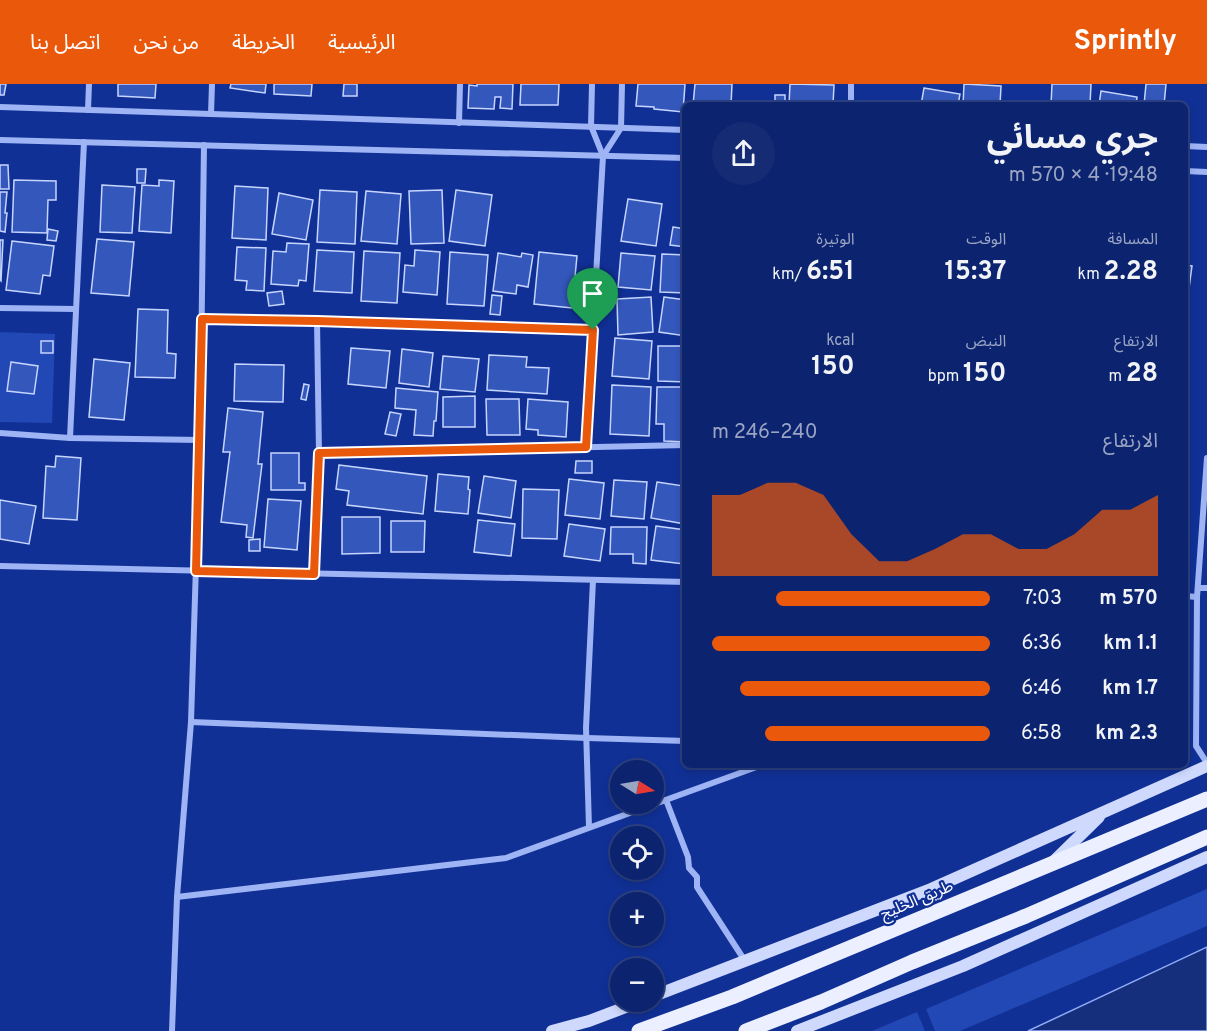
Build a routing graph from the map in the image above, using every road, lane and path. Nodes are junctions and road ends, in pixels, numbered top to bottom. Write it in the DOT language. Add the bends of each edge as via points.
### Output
graph roads {
  1 [pos="89,84"];
  2 [pos="212,84"];
  3 [pos="460,84"];
  4 [pos="592,84"];
  5 [pos="622,84"];
  6 [pos="851,84"];
  7 [pos="851,102"];
  8 [pos="0,107"];
  9 [pos="88,110"];
  10 [pos="211,114"];
  11 [pos="459,123"];
  12 [pos="591,126"];
  13 [pos="621,128"];
  14 [pos="682,130"];
  15 [pos="0,140"];
  16 [pos="84,142"];
  17 [pos="204,145"];
  18 [pos="1188,146"];
  19 [pos="1207,147"];
  20 [pos="603,156"];
  21 [pos="682,158"];
  22 [pos="1188,171"];
  23 [pos="1207,172"];
  24 [pos="0,308"];
  25 [pos="76,309"];
  26 [pos="202,319"];
  27 [pos="317,321"];
  28 [pos="593,330"];
  29 [pos="0,433"];
  30 [pos="70,438"];
  31 [pos="200,440"];
  32 [pos="682,445"];
  33 [pos="586,447"];
  34 [pos="319,453"];
  35 [pos="1207,458"];
  36 [pos="0,566"];
  37 [pos="196,571"];
  38 [pos="314,574"];
  39 [pos="593,580"];
  40 [pos="682,582"];
  41 [pos="1198,588"];
  42 [pos="1207,588"];
  43 [pos="1188,596"];
  44 [pos="1197,597"];
  45 [pos="191,722"];
  46 [pos="587,738"];
  47 [pos="682,741"];
  48 [pos="1207,764"];
  49 [pos="754,768"];
  50 [pos="1207,799"];
  51 [pos="666,800"];
  52 [pos="1104,812"];
  53 [pos="589,828"];
  54 [pos="1207,837"];
  55 [pos="1207,857"];
  56 [pos="1051,864"];
  57 [pos="177,897"];
  58 [pos="746,962"];
  59 [pos="664,992"];
  60 [pos="613,1012"];
  61 [pos="172,1031"];
  62 [pos="552,1031"];
  63 [pos="639,1031"];
  64 [pos="746,1031"];
  65 [pos="796,1031"];
  1 -- 9 [label="street"];
  2 -- 10 [label="street"];
  3 -- 11 [label="street"];
  4 -- 12 [label="street"];
  5 -- 13 [label="street"];
  6 -- 7 [label="street"];
  8 -- 9 [label="street"];
  9 -- 10 [label="street"];
  10 -- 11 [label="street"];
  11 -- 12 [label="street"];
  12 -- 13 [label="street"];
  12 -- 20 [label="street"];
  13 -- 14 [label="street"];
  13 -- 20 [label="street"];
  15 -- 16 [label="street"];
  16 -- 17 [label="street"];
  16 -- 25 [label="street"];
  17 -- 20 [label="street"];
  17 -- 26 [label="street"];
  18 -- 19 [label="street"];
  20 -- 21 [label="street"];
  20 -- 28 [label="street"];
  22 -- 23 [label="street"];
  24 -- 25 [label="street"];
  25 -- 30 [label="street"];
  26 -- 27 [label="street"];
  26 -- 31 [label="street"];
  27 -- 28 [label="street"];
  27 -- 34 [label="street"];
  28 -- 33 [label="street"];
  29 -- 30 [label="street"];
  30 -- 31 [label="street"];
  31 -- 37 [label="street"];
  32 -- 33 [label="street"];
  33 -- 34 [label="street"];
  34 -- 38 [label="street"];
  35 -- 41 [label="street"];
  36 -- 37 [label="street"];
  37 -- 38 [label="street"];
  37 -- 45 [label="street"];
  38 -- 39 [label="street"];
  39 -- 40 [label="street"];
  39 -- 46 [label="street"];
  41 -- 42 [label="street"];
  41 -- 44 [label="street"];
  43 -- 44 [label="street"];
  44 -- 48 [label="street" via="1196,746"];
  45 -- 46 [label="street"];
  45 -- 57 [label="street"];
  46 -- 47 [label="street"];
  46 -- 53 [label="street"];
  48 -- 52 [label="main road"];
  49 -- 51 [label="street"];
  50 -- 56 [label="main road, طريق الخليج"];
  51 -- 53 [label="street"];
  51 -- 58 [label="street" via="689,868 697,877 697,887"];
  52 -- 56 [label="main road"];
  52 -- 58 [label="main road" via="931,889"];
  53 -- 57 [label="street" via="506,858"];
  54 -- 64 [label="main road"];
  55 -- 65 [label="main road" via="963,966"];
  56 -- 63 [label="main road, طريق الخليج" via="732,997"];
  57 -- 61 [label="street"];
  58 -- 59 [label="main road"];
  60 -- 62 [label="main road"];
}
